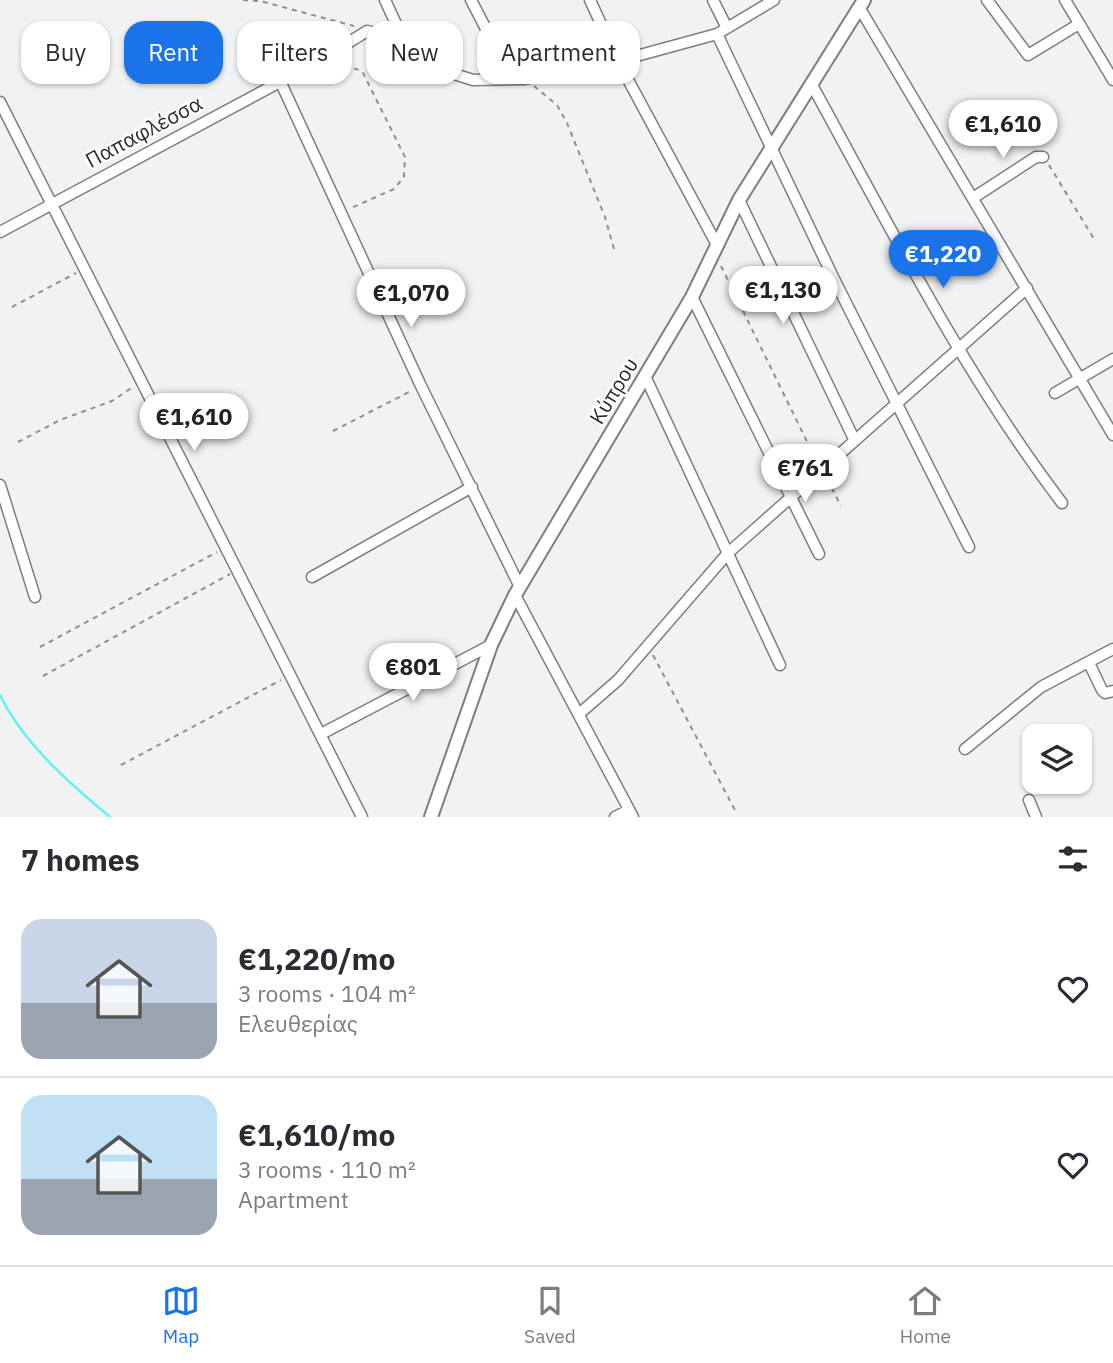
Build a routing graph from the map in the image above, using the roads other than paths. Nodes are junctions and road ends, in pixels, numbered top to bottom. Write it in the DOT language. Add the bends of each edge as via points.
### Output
graph roads {
  1 [pos="400,0"];
  2 [pos="471,0"];
  3 [pos="590,0"];
  4 [pos="713,0"];
  5 [pos="774,0"];
  6 [pos="987,0"];
  7 [pos="1065,0"];
  8 [pos="386,3"];
  9 [pos="862,3"];
  10 [pos="394,21"];
  11 [pos="482,21"];
  12 [pos="600,21"];
  13 [pos="1079,24"];
  14 [pos="727,29"];
  15 [pos="717,34"];
  16 [pos="640,55"];
  17 [pos="1113,80"];
  18 [pos="274,84"];
  19 [pos="281,84"];
  20 [pos="630,84"];
  21 [pos="812,85"];
  22 [pos="0,102"];
  23 [pos="772,148"];
  24 [pos="1043,157"];
  25 [pos="973,198"];
  26 [pos="739,200"];
  27 [pos="51,204"];
  28 [pos="0,232"];
  29 [pos="715,250"];
  30 [pos="1027,288"];
  31 [pos="692,297"];
  32 [pos="958,346"];
  33 [pos="1113,359"];
  34 [pos="645,376"];
  35 [pos="1082,378"];
  36 [pos="1055,393"];
  37 [pos="897,405"];
  38 [pos="1113,435"];
  39 [pos="854,439"];
  40 [pos="0,485"];
  41 [pos="472,487"];
  42 [pos="791,496"];
  43 [pos="1062,503"];
  44 [pos="969,547"];
  45 [pos="728,553"];
  46 [pos="818,554"];
  47 [pos="312,577"];
  48 [pos="518,591"];
  49 [pos="35,597"];
  50 [pos="491,645"];
  51 [pos="1113,649"];
  52 [pos="1089,663"];
  53 [pos="780,665"];
  54 [pos="1113,691"];
  55 [pos="579,714"];
  56 [pos="321,734"];
  57 [pos="965,749"];
  58 [pos="1029,800"];
  59 [pos="631,813"];
  60 [pos="362,817"];
  61 [pos="431,817"];
  62 [pos="615,817"];
  63 [pos="1036,817"];
  1 -- 8 [label="street"];
  2 -- 11 [label="street"];
  3 -- 12 [label="street"];
  4 -- 14 [label="street"];
  5 -- 14 [label="street"];
  6 -- 13 [label="street" via="1028,55"];
  7 -- 13 [label="street"];
  8 -- 10 [label="street"];
  9 -- 21 [label="street, Κύπρου"];
  9 -- 25 [label="street"];
  13 -- 17 [label="street"];
  14 -- 15 [label="street"];
  15 -- 16 [label="street"];
  15 -- 23 [label="street"];
  18 -- 27 [label="street, Παπαφλέσσα"];
  19 -- 41 [label="street"];
  20 -- 29 [label="street"];
  21 -- 23 [label="street, Κύπρου"];
  21 -- 32 [label="street"];
  22 -- 27 [label="street"];
  23 -- 26 [label="street, Κύπρου"];
  23 -- 37 [label="street"];
  24 -- 25 [label="street" via="1036,157"];
  25 -- 30 [label="street"];
  26 -- 29 [label="street, Κύπρου"];
  26 -- 39 [label="street"];
  27 -- 28 [label="street, Παπαφλέσσα"];
  27 -- 56 [label="street"];
  29 -- 31 [label="street, Κύπρου"];
  30 -- 32 [label="street"];
  30 -- 35 [label="street"];
  31 -- 34 [label="street, Κύπρου"];
  31 -- 42 [label="street"];
  32 -- 37 [label="street"];
  32 -- 43 [label="street"];
  33 -- 35 [label="street"];
  34 -- 45 [label="street"];
  34 -- 48 [label="street, Κύπρου"];
  35 -- 36 [label="street"];
  35 -- 38 [label="street"];
  37 -- 39 [label="street"];
  37 -- 44 [label="street"];
  39 -- 42 [label="street"];
  40 -- 49 [label="street"];
  41 -- 47 [label="street"];
  41 -- 48 [label="street"];
  42 -- 45 [label="street"];
  42 -- 46 [label="street"];
  45 -- 53 [label="street"];
  45 -- 55 [label="street" via="649,647"];
  48 -- 50 [label="street, Κύπρου"];
  48 -- 55 [label="street"];
  50 -- 56 [label="street"];
  50 -- 61 [label="street, Κύπρου"];
  51 -- 52 [label="street"];
  52 -- 54 [label="street" via="1102,690"];
  52 -- 57 [label="street" via="1041,687"];
  55 -- 59 [label="street"];
  56 -- 60 [label="street"];
  58 -- 63 [label="street"];
  59 -- 62 [label="street"];
}
